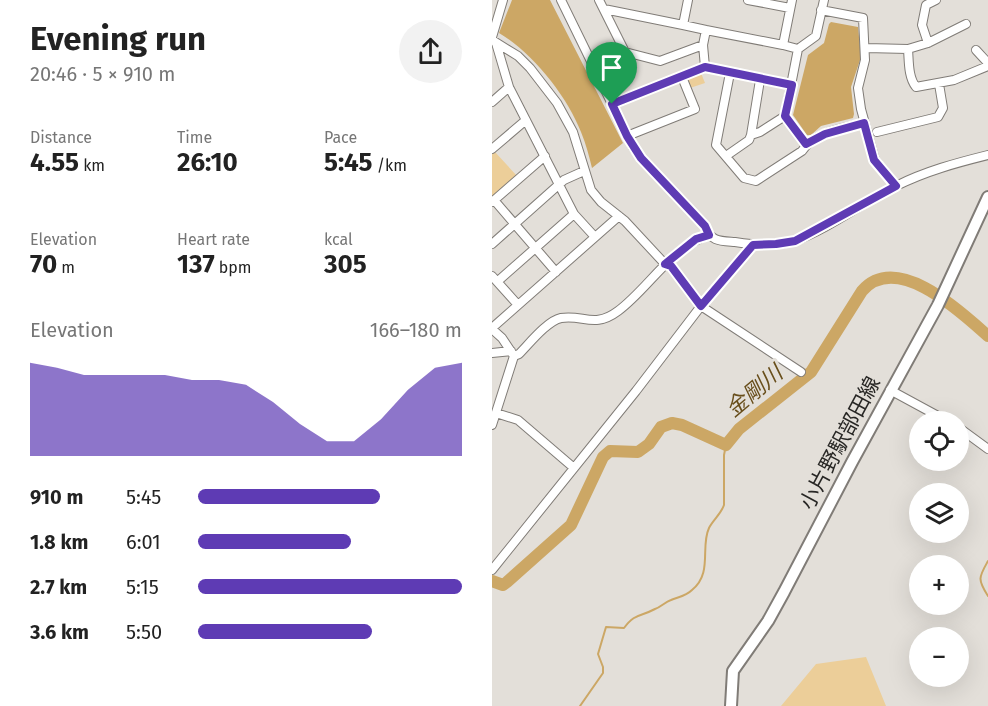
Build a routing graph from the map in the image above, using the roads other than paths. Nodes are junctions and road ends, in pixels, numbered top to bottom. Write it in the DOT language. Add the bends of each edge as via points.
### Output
graph roads {
  1 [pos="503,0"];
  2 [pos="561,0"];
  3 [pos="599,0"];
  4 [pos="688,0"];
  5 [pos="748,0"];
  6 [pos="824,0"];
  7 [pos="936,0"];
  8 [pos="791,4"];
  9 [pos="604,9"];
  10 [pos="821,10"];
  11 [pos="966,24"];
  12 [pos="683,25"];
  13 [pos="706,30"];
  14 [pos="493,40"];
  15 [pos="928,43"];
  16 [pos="703,45"];
  17 [pos="783,45"];
  18 [pos="866,48"];
  19 [pos="798,49"];
  20 [pos="908,49"];
  21 [pos="976,50"];
  22 [pos="625,52"];
  23 [pos="988,64"];
  24 [pos="705,67"];
  25 [pos="596,69"];
  26 [pos="730,73"];
  27 [pos="682,77"];
  28 [pos="760,80"];
  29 [pos="939,84"];
  30 [pos="792,85"];
  31 [pos="509,87"];
  32 [pos="492,102"];
  33 [pos="612,104"];
  34 [pos="785,116"];
  35 [pos="526,120"];
  36 [pos="864,123"];
  37 [pos="877,132"];
  38 [pos="751,135"];
  39 [pos="627,136"];
  40 [pos="806,144"];
  41 [pos="492,150"];
  42 [pos="988,155"];
  43 [pos="545,156"];
  44 [pos="726,156"];
  45 [pos="584,171"];
  46 [pos="559,185"];
  47 [pos="896,186"];
  48 [pos="988,197"];
  49 [pos="493,201"];
  50 [pos="574,214"];
  51 [pos="619,216"];
  52 [pos="515,225"];
  53 [pos="709,235"];
  54 [pos="595,237"];
  55 [pos="492,244"];
  56 [pos="753,245"];
  57 [pos="535,248"];
  58 [pos="665,264"];
  59 [pos="556,272"];
  60 [pos="495,278"];
  61 [pos="518,305"];
  62 [pos="701,306"];
  63 [pos="492,328"];
  64 [pos="492,353"];
  65 [pos="513,354"];
  66 [pos="801,372"];
  67 [pos="890,390"];
  68 [pos="929,411"];
  69 [pos="496,412"];
  70 [pos="492,425"];
  71 [pos="969,435"];
  72 [pos="988,449"];
  73 [pos="574,468"];
  74 [pos="492,570"];
  75 [pos="731,706"];
  1 -- 14 [label="street"];
  2 -- 25 [label="street"];
  3 -- 9 [label="street"];
  4 -- 12 [label="street"];
  5 -- 8 [label="street"];
  6 -- 10 [label="street"];
  7 -- 15 [label="street" via="926,5 922,25"];
  8 -- 17 [label="street"];
  9 -- 12 [label="street"];
  9 -- 22 [label="street"];
  10 -- 18 [label="street" via="863,18"];
  10 -- 19 [label="street" via="816,36"];
  11 -- 15 [label="street"];
  12 -- 13 [label="street"];
  13 -- 16 [label="street"];
  13 -- 17 [label="street"];
  14 -- 31 [label="street"];
  14 -- 45 [label="street" via="530,68 557,104 573,132"];
  15 -- 20 [label="street"];
  16 -- 22 [label="street" via="660,61"];
  16 -- 24 [label="street"];
  17 -- 19 [label="street"];
  18 -- 20 [label="street"];
  18 -- 36 [label="street" via="858,88"];
  19 -- 30 [label="street"];
  20 -- 29 [label="street" via="912,83 916,87"];
  21 -- 23 [label="street"];
  22 -- 25 [label="street"];
  23 -- 29 [label="street"];
  24 -- 26 [label="street"];
  24 -- 27 [label="street"];
  25 -- 33 [label="street"];
  26 -- 28 [label="street"];
  26 -- 44 [label="street" via="716,145"];
  27 -- 33 [label="street"];
  27 -- 39 [label="street" via="695,109"];
  28 -- 30 [label="street"];
  28 -- 38 [label="street"];
  29 -- 37 [label="street" via="943,108 938,117"];
  30 -- 34 [label="street"];
  31 -- 32 [label="street"];
  31 -- 35 [label="street"];
  33 -- 39 [label="street"];
  34 -- 38 [label="street"];
  34 -- 40 [label="street"];
  35 -- 41 [label="street"];
  35 -- 43 [label="street"];
  36 -- 40 [label="street"];
  36 -- 47 [label="street" via="874,160"];
  38 -- 44 [label="street"];
  39 -- 53 [label="street" via="641,158"];
  40 -- 44 [label="street" via="802,151 756,181 744,178"];
  42 -- 47 [label="street" via="943,166"];
  43 -- 46 [label="street"];
  43 -- 49 [label="street"];
  45 -- 46 [label="street"];
  45 -- 51 [label="street" via="593,193"];
  46 -- 50 [label="street"];
  46 -- 52 [label="street"];
  47 -- 56 [label="street" via="795,241"];
  48 -- 67 [label="main road, 小片野駅部田線" via="938,305"];
  49 -- 52 [label="street"];
  50 -- 54 [label="street"];
  50 -- 57 [label="street"];
  51 -- 54 [label="street"];
  51 -- 58 [label="street"];
  52 -- 55 [label="street"];
  52 -- 57 [label="street"];
  53 -- 56 [label="street"];
  53 -- 58 [label="street" via="696,239"];
  54 -- 59 [label="street"];
  56 -- 62 [label="street"];
  57 -- 59 [label="street"];
  57 -- 60 [label="street"];
  58 -- 62 [label="street" via="671,266"];
  58 -- 65 [label="street" via="618,311 594,321 562,318 552,322 519,354"];
  59 -- 61 [label="street"];
  60 -- 61 [label="street"];
  61 -- 63 [label="street"];
  62 -- 66 [label="street"];
  62 -- 73 [label="street"];
  63 -- 65 [label="street"];
  64 -- 65 [label="street"];
  65 -- 69 [label="street"];
  67 -- 68 [label="street"];
  67 -- 75 [label="main road, 小片野駅部田線" via="768,621 733,671"];
  69 -- 70 [label="street"];
  69 -- 73 [label="street" via="518,420"];
  71 -- 72 [label="street"];
  73 -- 74 [label="street"];
}
